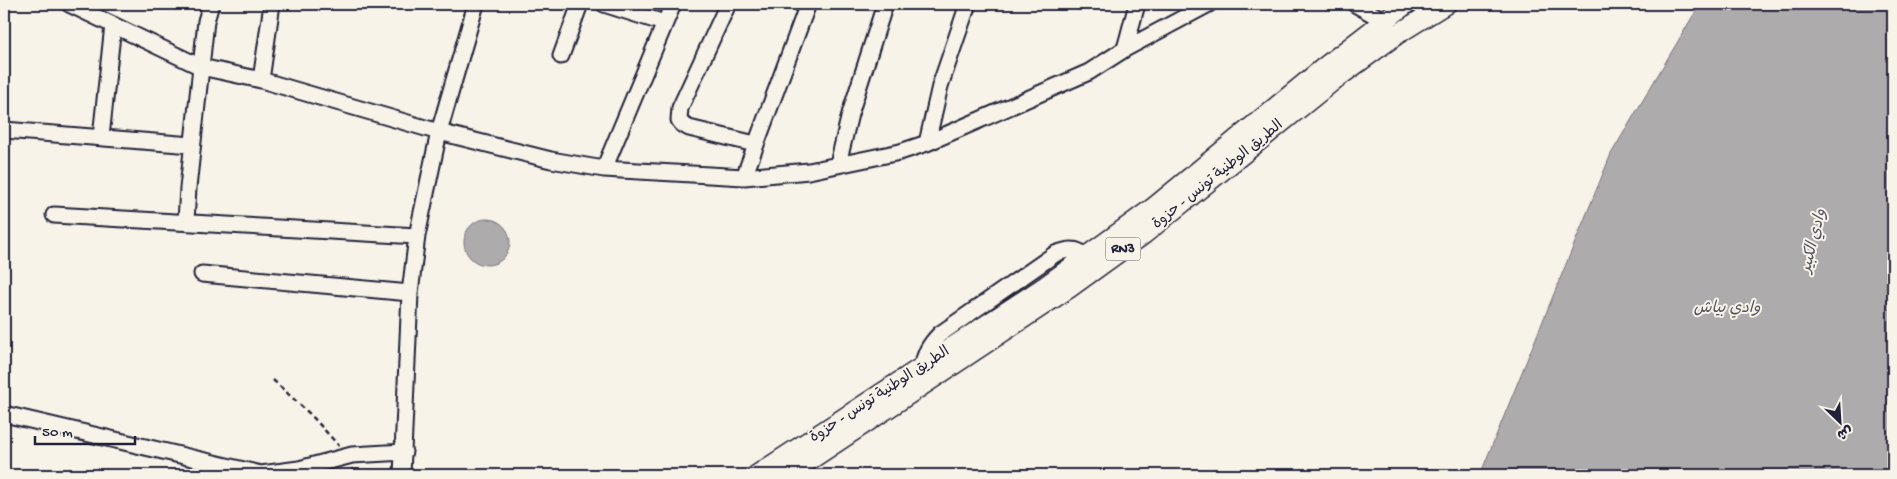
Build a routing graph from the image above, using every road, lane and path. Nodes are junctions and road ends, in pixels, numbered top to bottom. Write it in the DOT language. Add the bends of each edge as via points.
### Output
graph roads {
  1 [pos="69,4"];
  2 [pos="105,4"];
  3 [pos="211,4"];
  4 [pos="272,4"];
  5 [pos="474,4"];
  6 [pos="580,4"];
  7 [pos="604,4"];
  8 [pos="673,4"];
  9 [pos="728,4"];
  10 [pos="808,4"];
  11 [pos="885,4"];
  12 [pos="968,4"];
  13 [pos="1137,4"];
  14 [pos="1209,4"];
  15 [pos="1355,4"];
  16 [pos="1406,4"];
  17 [pos="1446,4"];
  18 [pos="1383,20"];
  19 [pos="107,22"];
  20 [pos="664,23"];
  21 [pos="1396,35"];
  22 [pos="1125,49"];
  23 [pos="561,56"];
  24 [pos="201,67"];
  25 [pos="262,80"];
  26 [pos="4,130"];
  27 [pos="439,132"];
  28 [pos="101,137"];
  29 [pos="928,143"];
  30 [pos="192,144"];
  31 [pos="755,144"];
  32 [pos="838,164"];
  33 [pos="604,169"];
  34 [pos="744,178"];
  35 [pos="54,215"];
  36 [pos="186,222"];
  37 [pos="417,236"];
  38 [pos="1091,262"];
  39 [pos="202,274"];
  40 [pos="410,294"];
  41 [pos="273,380"];
  42 [pos="869,412"];
  43 [pos="4,414"];
  44 [pos="404,452"];
  45 [pos="346,456"];
  46 [pos="355,475"];
  47 [pos="402,475"];
  48 [pos="757,475"];
  49 [pos="787,475"];
  1 -- 19 [label="street"];
  2 -- 19 [label="street"];
  3 -- 24 [label="street"];
  4 -- 25 [label="street"];
  5 -- 27 [label="street"];
  6 -- 23 [label="street"];
  7 -- 20 [label="street"];
  8 -- 20 [label="street"];
  9 -- 31 [label="street" via="680,108 679,120 689,128"];
  10 -- 31 [label="street"];
  11 -- 32 [label="street"];
  12 -- 29 [label="street" via="940,86"];
  13 -- 22 [label="street"];
  14 -- 22 [label="street"];
  15 -- 18 [label="street"];
  16 -- 18 [label="main road, الطريق الوطنية تونس - حزوة / RN3"];
  17 -- 21 [label="main road, الطريق الوطنية تونس - حزوة / RN3"];
  18 -- 21 [label="street"];
  18 -- 38 [label="main road, الطريق الوطنية تونس - حزوة / RN3"];
  19 -- 24 [label="street"];
  19 -- 28 [label="street"];
  20 -- 33 [label="street"];
  21 -- 38 [label="main road, الطريق الوطنية تونس - حزوة / RN3" via="1334,80 1144,234"];
  22 -- 29 [label="street" via="1089,72"];
  24 -- 25 [label="street"];
  24 -- 30 [label="street"];
  25 -- 27 [label="street"];
  26 -- 28 [label="street"];
  27 -- 33 [label="street" via="550,160"];
  27 -- 37 [label="street"];
  28 -- 30 [label="street"];
  29 -- 32 [label="street"];
  30 -- 36 [label="street"];
  31 -- 34 [label="street"];
  32 -- 34 [label="street" via="809,171"];
  33 -- 34 [label="street"];
  35 -- 36 [label="street"];
  36 -- 37 [label="street"];
  37 -- 40 [label="street"];
  38 -- 42 [label="main road, الطريق الوطنية تونس - حزوة / RN3" via="1044,288 922,368"];
  38 -- 42 [label="main road, الطريق الوطنية تونس - حزوة / RN3" via="1069,288"];
  39 -- 40 [label="street"];
  40 -- 44 [label="street"];
  41 -- 45 [label="path" via="333,437"];
  42 -- 48 [label="main road, الطريق الوطنية تونس - حزوة / RN3"];
  42 -- 49 [label="main road, الطريق الوطنية تونس - حزوة / RN3"];
  43 -- 45 [label="street" via="261,474 299,469"];
  44 -- 45 [label="street"];
  44 -- 47 [label="street"];
  45 -- 46 [label="path"];
}
